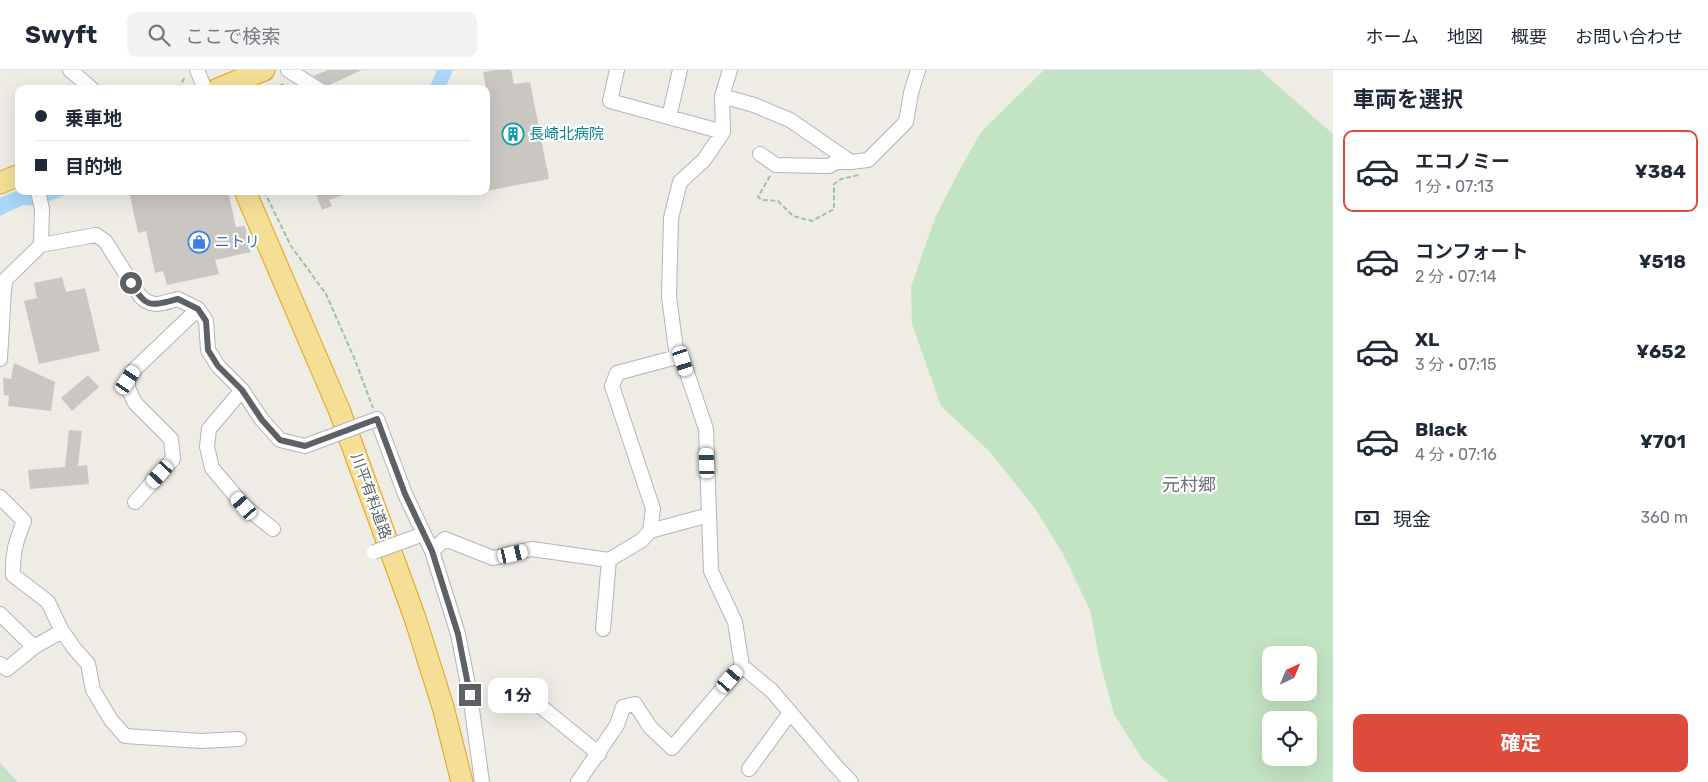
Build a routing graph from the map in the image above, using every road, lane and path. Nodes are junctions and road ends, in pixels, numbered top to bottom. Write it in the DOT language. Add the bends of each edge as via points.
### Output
graph roads {
  1 [pos="70,70"];
  2 [pos="264,70"];
  3 [pos="288,70"];
  4 [pos="617,70"];
  5 [pos="680,70"];
  6 [pos="730,70"];
  7 [pos="918,70"];
  8 [pos="192,73"];
  9 [pos="87,85"];
  10 [pos="182,85"];
  11 [pos="202,85"];
  12 [pos="228,85"];
  13 [pos="312,85"];
  14 [pos="722,96"];
  15 [pos="669,117"];
  16 [pos="723,132"];
  17 [pos="760,154"];
  18 [pos="868,160"];
  19 [pos="851,162"];
  20 [pos="776,165"];
  21 [pos="15,177"];
  22 [pos="0,183"];
  23 [pos="39,195"];
  24 [pos="247,195"];
  25 [pos="257,195"];
  26 [pos="266,195"];
  27 [pos="41,245"];
  28 [pos="198,309"];
  29 [pos="677,357"];
  30 [pos="0,359"];
  31 [pos="242,390"];
  32 [pos="370,399"];
  33 [pos="0,497"];
  34 [pos="135,502"];
  35 [pos="709,515"];
  36 [pos="272,529"];
  37 [pos="650,531"];
  38 [pos="418,536"];
  39 [pos="432,551"];
  40 [pos="374,552"];
  41 [pos="609,560"];
  42 [pos="0,614"];
  43 [pos="603,629"];
  44 [pos="62,631"];
  45 [pos="34,647"];
  46 [pos="0,664"];
  47 [pos="742,666"];
  48 [pos="540,705"];
  49 [pos="790,713"];
  50 [pos="239,739"];
  51 [pos="599,754"];
  52 [pos="749,769"];
  53 [pos="462,782"];
  54 [pos="471,782"];
  55 [pos="482,782"];
  56 [pos="578,782"];
  57 [pos="851,782"];
  1 -- 9 [label="street"];
  2 -- 12 [label="highway"];
  3 -- 13 [label="street"];
  4 -- 15 [label="street" via="610,101"];
  5 -- 15 [label="street"];
  6 -- 14 [label="street"];
  7 -- 18 [label="street" via="906,122"];
  8 -- 10 [label="path"];
  8 -- 11 [label="street"];
  14 -- 16 [label="street"];
  14 -- 19 [label="street" via="790,120"];
  15 -- 16 [label="street"];
  16 -- 29 [label="street" via="704,160 680,182 671,218 669,297"];
  17 -- 20 [label="street"];
  18 -- 19 [label="street"];
  18 -- 20 [label="path" via="860,174 834,184 834,209 812,220 793,216 778,201 758,197"];
  19 -- 20 [label="street" via="836,162 829,166"];
  21 -- 22 [label="highway"];
  23 -- 27 [label="street" via="42,209"];
  24 -- 53 [label="highway, 川平有料道路" via="340,412 421,636"];
  25 -- 54 [label="highway, 川平有料道路" via="344,401 408,567 451,698"];
  26 -- 32 [label="path" via="291,246 326,294"];
  27 -- 28 [label="street" via="96,235 105,242 147,303 156,305 178,299"];
  27 -- 30 [label="street" via="6,279"];
  28 -- 31 [label="street" via="206,321 208,350 218,366"];
  28 -- 34 [label="street" via="135,369 128,380 135,403 171,439 173,459"];
  29 -- 35 [label="street" via="683,361 706,429"];
  29 -- 37 [label="street" via="617,373 612,386 654,509"];
  31 -- 36 [label="street" via="209,429 207,447 212,468 244,506"];
  31 -- 39 [label="street, bridge" via="280,440 305,446 377,419 405,494"];
  33 -- 44 [label="street" via="24,521 12,558 13,575 48,602"];
  35 -- 37 [label="street"];
  35 -- 47 [label="street" via="711,571 735,622"];
  37 -- 41 [label="street" via="642,540"];
  38 -- 40 [label="street, bridge"];
  39 -- 41 [label="street" via="445,540 494,558 532,549"];
  39 -- 55 [label="street" via="458,634"];
  41 -- 43 [label="street"];
  42 -- 45 [label="street"];
  44 -- 45 [label="street"];
  44 -- 50 [label="street" via="88,664 93,690 125,736 201,741"];
  45 -- 46 [label="street" via="7,669"];
  47 -- 49 [label="street" via="772,691"];
  47 -- 51 [label="street" via="672,748 650,727 635,704 623,707 617,725"];
  48 -- 51 [label="street"];
  49 -- 52 [label="street"];
  49 -- 57 [label="street"];
  51 -- 56 [label="street"];
}
